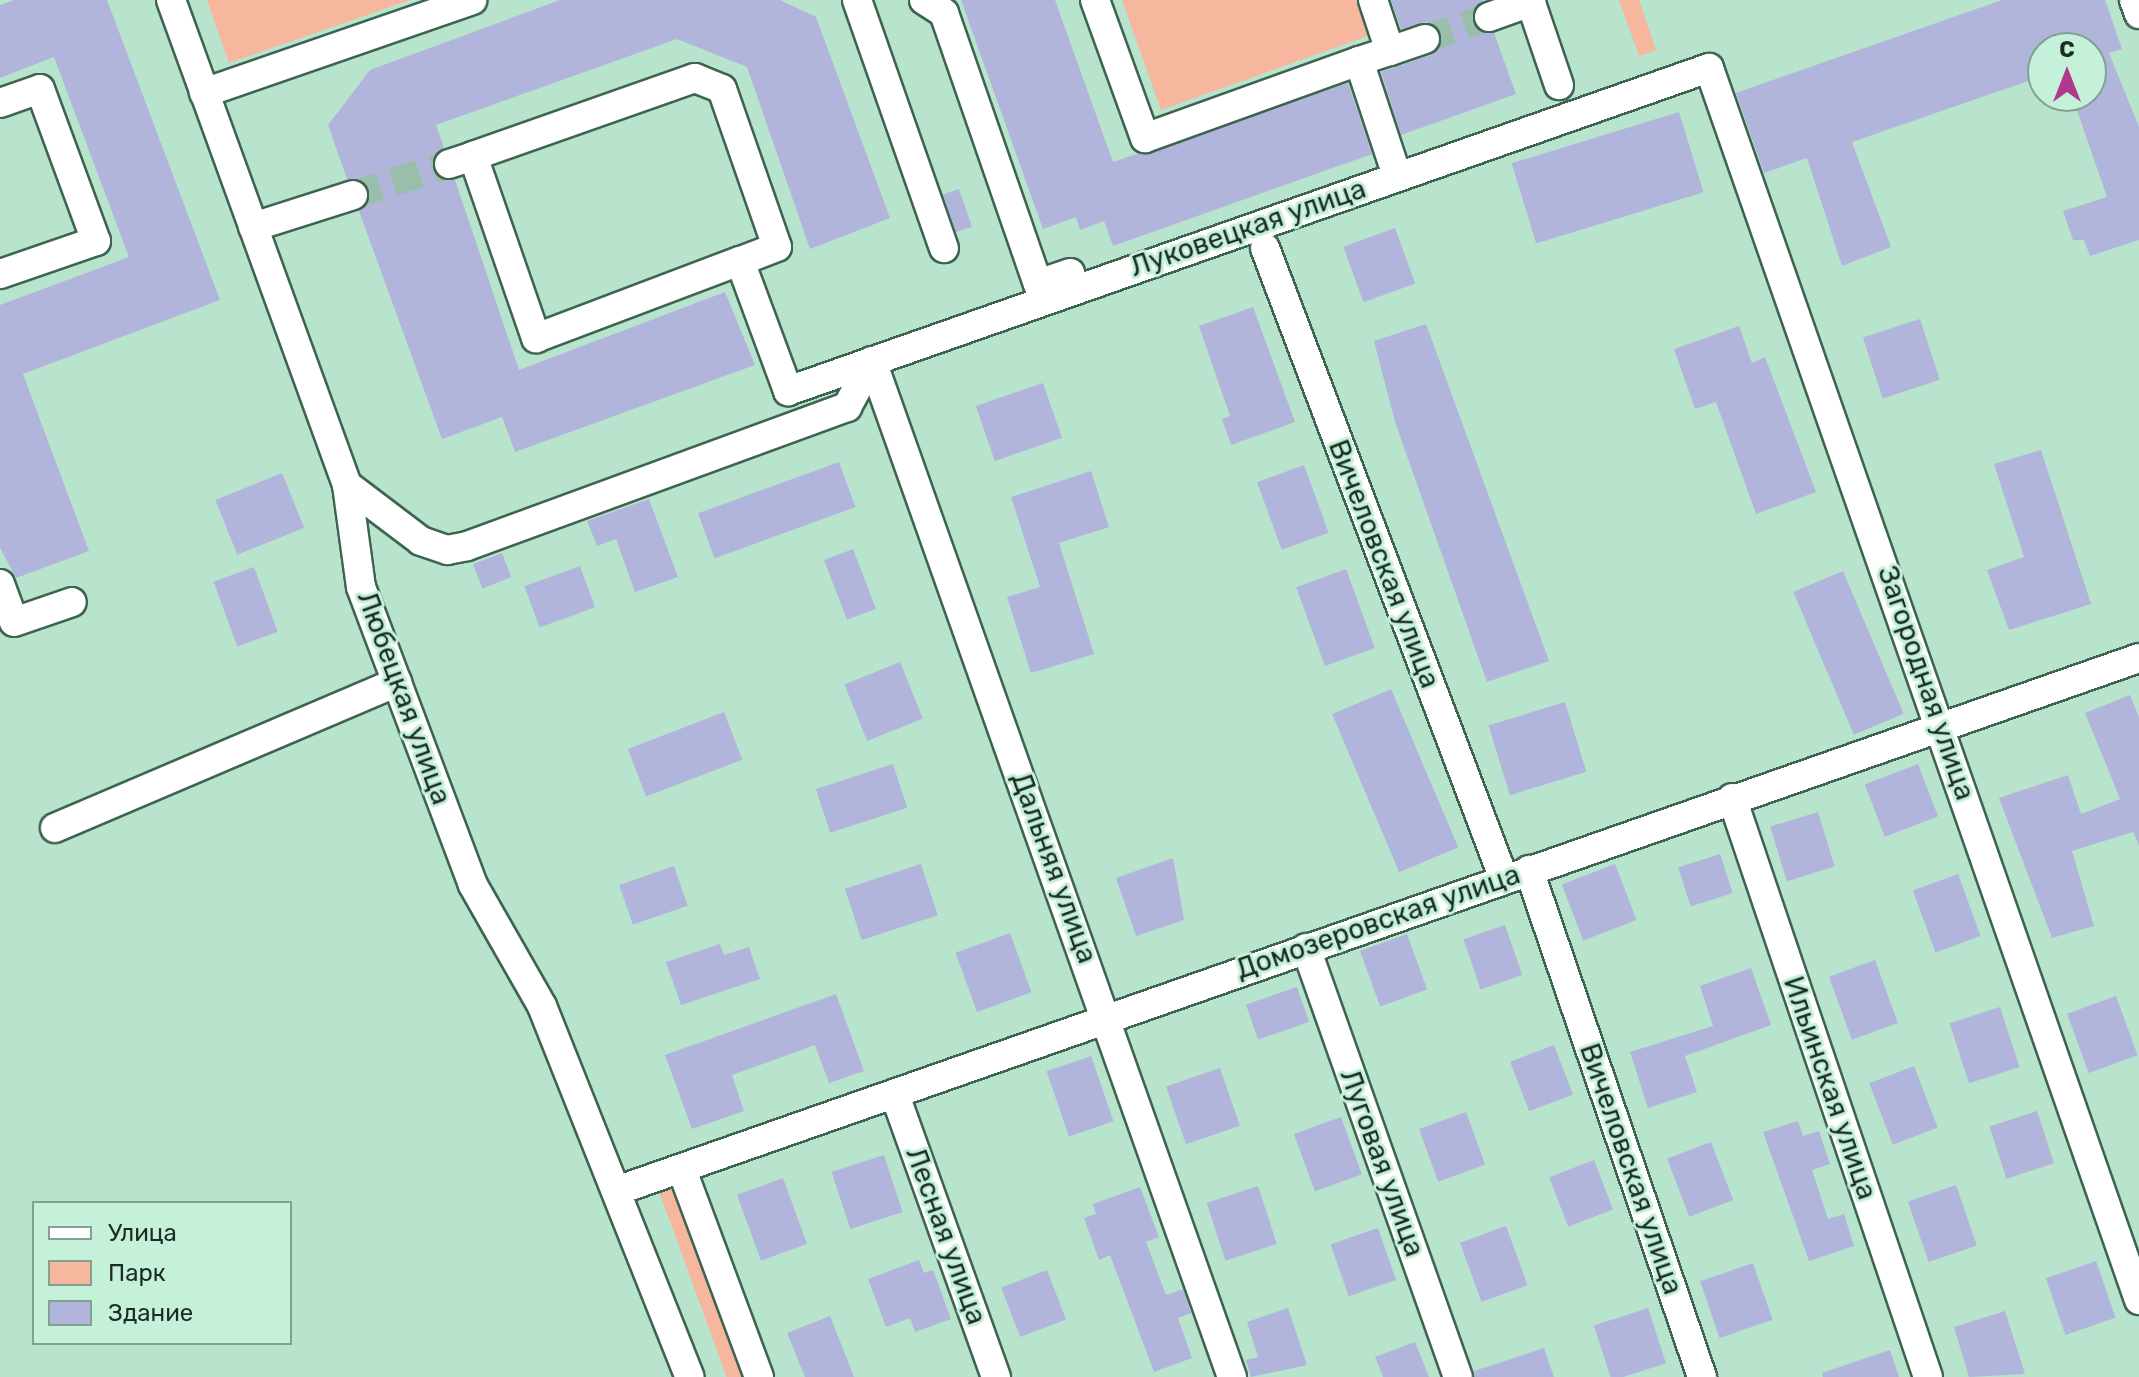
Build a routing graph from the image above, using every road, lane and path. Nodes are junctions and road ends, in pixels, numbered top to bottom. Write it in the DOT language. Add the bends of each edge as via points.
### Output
graph roads {
  1 [pos="171,0"];
  2 [pos="472,0"];
  3 [pos="857,0"];
  4 [pos="924,0"];
  5 [pos="1095,0"];
  6 [pos="1373,0"];
  7 [pos="2134,0"];
  8 [pos="1531,1"];
  9 [pos="2139,14"];
  10 [pos="1489,17"];
  11 [pos="1425,39"];
  12 [pos="1390,51"];
  13 [pos="1359,61"];
  14 [pos="1709,68"];
  15 [pos="1559,85"];
  16 [pos="204,93"];
  17 [pos="0,103"];
  18 [pos="1394,167"];
  19 [pos="353,195"];
  20 [pos="253,227"];
  21 [pos="944,248"];
  22 [pos="1265,248"];
  23 [pos="740,261"];
  24 [pos="0,274"];
  25 [pos="872,361"];
  26 [pos="347,485"];
  27 [pos="0,584"];
  28 [pos="72,602"];
  29 [pos="2139,658"];
  30 [pos="397,682"];
  31 [pos="1942,725"];
  32 [pos="1732,798"];
  33 [pos="55,828"];
  34 [pos="1516,874"];
  35 [pos="1306,948"];
  36 [pos="1108,1016"];
  37 [pos="895,1095"];
  38 [pos="682,1170"];
  39 [pos="619,1190"];
  40 [pos="2139,1300"];
  41 [pos="690,1377"];
  42 [pos="759,1377"];
  43 [pos="996,1377"];
  44 [pos="1232,1377"];
  45 [pos="1458,1377"];
  46 [pos="1702,1377"];
  47 [pos="1928,1377"];
  1 -- 16 [label="street, Любецкая улица"];
  2 -- 16 [label="street"];
  3 -- 21 [label="street"];
  4 -- 18 [label="street" via="944,13 1038,284"];
  5 -- 13 [label="street" via="1145,138"];
  6 -- 12 [label="street"];
  7 -- 9 [label="street"];
  8 -- 10 [label="street"];
  8 -- 15 [label="street"];
  11 -- 12 [label="street"];
  12 -- 13 [label="street"];
  13 -- 18 [label="street"];
  14 -- 18 [label="street, Луковецкая улица"];
  14 -- 31 [label="street, Загородная улица"];
  16 -- 20 [label="street, Любецкая улица"];
  17 -- 24 [label="street" via="40,89 96,241"];
  18 -- 25 [label="street, Луковецкая улица"];
  19 -- 20 [label="street"];
  20 -- 26 [label="street, Любецкая улица"];
  22 -- 34 [label="street, Вичеловская улица"];
  23 -- 23 [label="street" via="777,247 722,89 695,78 461,160 536,338"];
  23 -- 25 [label="street, Луковецкая улица" via="788,391"];
  25 -- 26 [label="street" via="847,407 467,546 447,550 421,541"];
  25 -- 36 [label="street, Дальняя улица"];
  26 -- 30 [label="street, Любецкая улица" via="361,587"];
  27 -- 28 [label="street" via="14,622"];
  29 -- 31 [label="street, Домозеровская улица"];
  30 -- 33 [label="street"];
  30 -- 39 [label="street, Любецкая улица" via="473,885 542,1006"];
  31 -- 32 [label="street, Домозеровская улица"];
  31 -- 40 [label="street, Загородная улица"];
  32 -- 34 [label="street, Домозеровская улица"];
  32 -- 47 [label="street, Ильинская улица"];
  34 -- 35 [label="street, Домозеровская улица"];
  34 -- 46 [label="street, Вичеловская улица"];
  35 -- 36 [label="street, Домозеровская улица"];
  35 -- 45 [label="street, Луговая улица"];
  36 -- 37 [label="street, Домозеровская улица"];
  36 -- 44 [label="street, Дальняя улица"];
  37 -- 38 [label="street, Домозеровская улица"];
  37 -- 43 [label="street, Лесная улица"];
  38 -- 39 [label="street, Домозеровская улица"];
  38 -- 42 [label="street"];
  39 -- 41 [label="street, Любецкая улица"];
}
